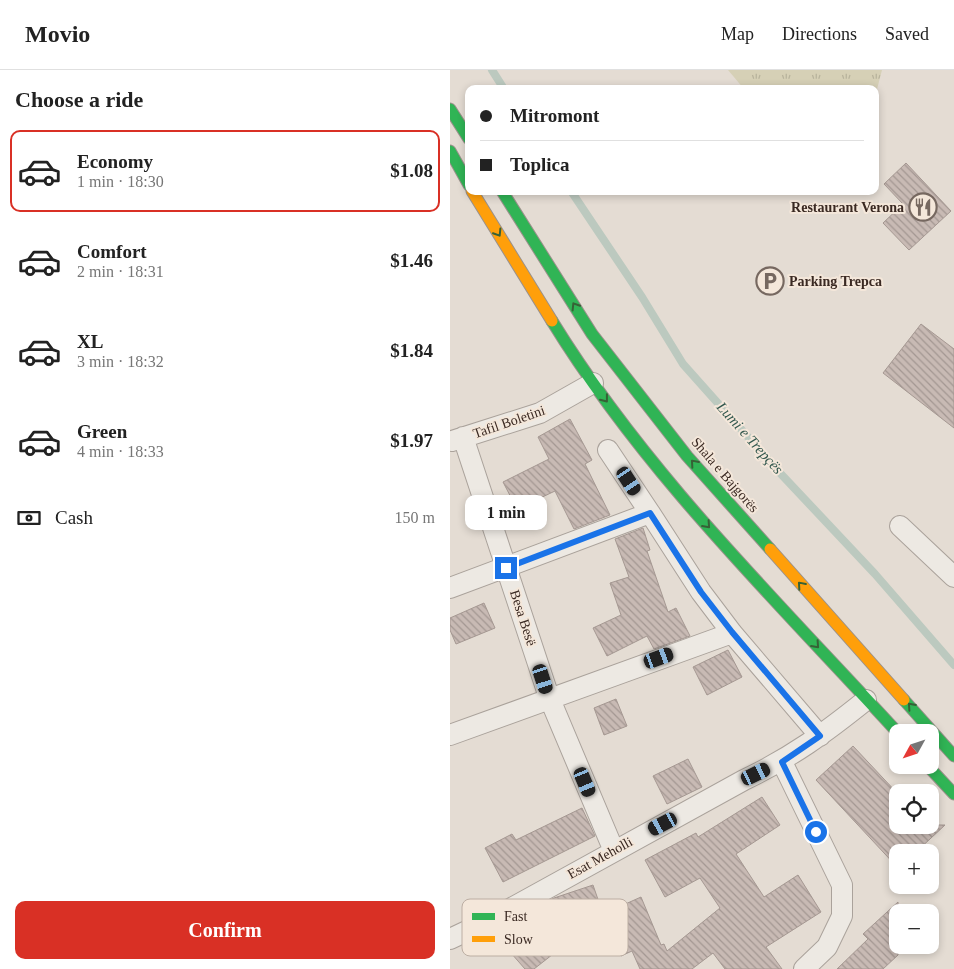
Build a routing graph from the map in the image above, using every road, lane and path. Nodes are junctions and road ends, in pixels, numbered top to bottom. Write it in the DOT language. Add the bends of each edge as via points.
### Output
graph roads {
  1 [pos="450,109"];
  2 [pos="465,133"];
  3 [pos="450,151"];
  4 [pos="465,178"];
  5 [pos="474,195"];
  6 [pos="505,195"];
  7 [pos="592,334"];
  8 [pos="570,350"];
  9 [pos="593,384"];
  10 [pos="457,440"];
  11 [pos="608,450"];
  12 [pos="650,513"];
  13 [pos="900,526"];
  14 [pos="506,568"];
  15 [pos="954,577"];
  16 [pos="450,588"];
  17 [pos="732,632"];
  18 [pos="550,697"];
  19 [pos="866,700"];
  20 [pos="889,724"];
  21 [pos="450,735"];
  22 [pos="820,736"];
  23 [pos="954,756"];
  24 [pos="782,762"];
  25 [pos="935,774"];
  26 [pos="954,794"];
  27 [pos="614,851"];
  28 [pos="519,899"];
  29 [pos="804,969"];
  1 -- 2 [label="main road"];
  3 -- 4 [label="main road"];
  5 -- 8 [label="main road, one-way"];
  7 -- 6 [label="main road, Shala e Bajgorës, one-way"];
  7 -- 8 [label="street"];
  23 -- 7 [label="main road, Shala e Bajgorës, one-way" via="687,456"];
  8 -- 9 [label="main road"];
  9 -- 10 [label="street, Tafil Boletini" via="540,413"];
  9 -- 19 [label="main road, one-way" via="673,487"];
  10 -- 14 [label="street, Besa Besë"];
  11 -- 12 [label="street"];
  12 -- 14 [label="street"];
  12 -- 17 [label="street" via="701,592"];
  13 -- 15 [label="street"];
  14 -- 16 [label="street"];
  14 -- 18 [label="street, Besa Besë"];
  17 -- 18 [label="street"];
  17 -- 22 [label="street"];
  18 -- 21 [label="street"];
  18 -- 27 [label="street, Besa Besë"];
  19 -- 20 [label="main road"];
  19 -- 22 [label="street, Esat Meholli"];
  22 -- 24 [label="street, Esat Meholli"];
  24 -- 27 [label="street, Esat Meholli"];
  24 -- 29 [label="street" via="842,885 842,916 827,947"];
  25 -- 26 [label="main road"];
  27 -- 28 [label="street, Esat Meholli"];
}
